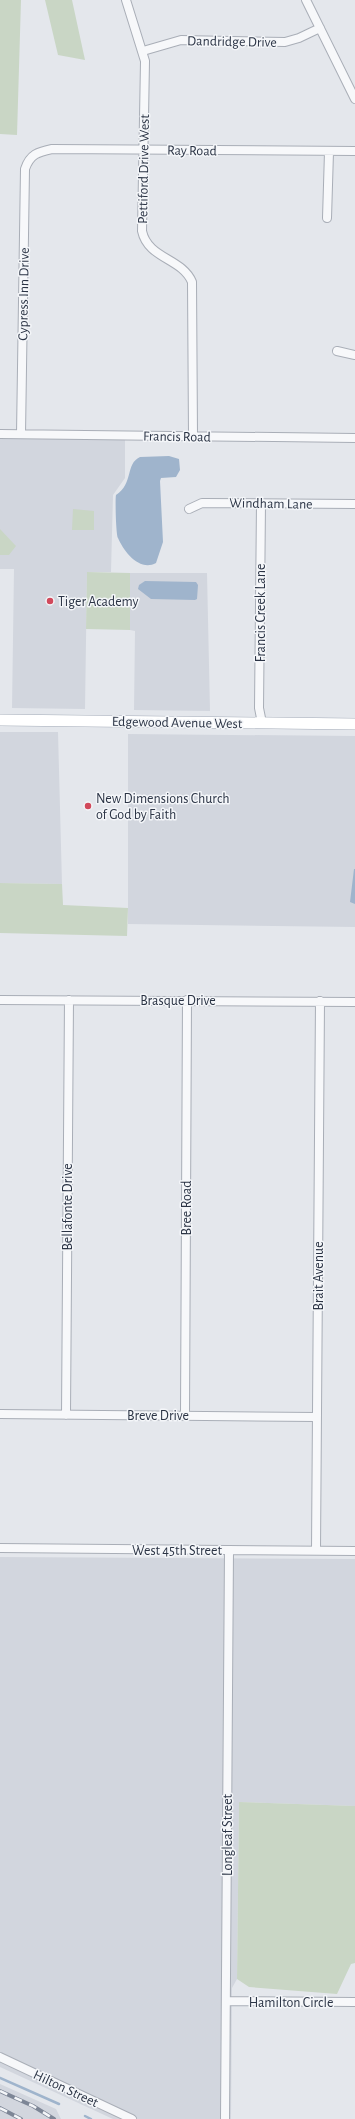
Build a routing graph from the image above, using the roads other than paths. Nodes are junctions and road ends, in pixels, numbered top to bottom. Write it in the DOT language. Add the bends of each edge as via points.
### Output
graph roads {
  1 [pos="126,0"];
  2 [pos="306,0"];
  3 [pos="320,28"];
  4 [pos="143,51"];
  5 [pos="355,99"];
  6 [pos="143,150"];
  7 [pos="355,151"];
  8 [pos="329,152"];
  9 [pos="31,156"];
  10 [pos="328,218"];
  11 [pos="337,352"];
  12 [pos="355,355"];
  13 [pos="0,434"];
  14 [pos="21,434"];
  15 [pos="193,436"];
  16 [pos="355,438"];
  17 [pos="261,504"];
  18 [pos="355,504"];
  19 [pos="189,509"];
  20 [pos="0,720"];
  21 [pos="262,723"];
  22 [pos="355,724"];
  23 [pos="0,1000"];
  24 [pos="69,1000"];
  25 [pos="187,1000"];
  26 [pos="320,1001"];
  27 [pos="355,1002"];
  28 [pos="0,1414"];
  29 [pos="66,1415"];
  30 [pos="185,1415"];
  31 [pos="316,1417"];
  32 [pos="0,1548"];
  33 [pos="229,1550"];
  34 [pos="316,1550"];
  35 [pos="355,1550"];
  36 [pos="226,2001"];
  37 [pos="355,2002"];
  38 [pos="0,2057"];
  39 [pos="132,2119"];
  40 [pos="225,2119"];
  1 -- 4 [label="street, Pettiford Drive West"];
  2 -- 3 [label="street"];
  3 -- 4 [label="street, Dandridge Drive" via="285,42 181,40"];
  3 -- 5 [label="street"];
  4 -- 6 [label="street, Pettiford Drive West"];
  6 -- 8 [label="street, Ray Road"];
  6 -- 9 [label="street, Ray Road" via="52,148"];
  6 -- 15 [label="street, Pettiford Drive West" via="144,238 153,251 183,268 192,282"];
  7 -- 8 [label="street, Ray Road"];
  8 -- 10 [label="street"];
  9 -- 14 [label="street, Cypress Inn Drive" via="25,169"];
  11 -- 12 [label="street"];
  13 -- 14 [label="street, Francis Road"];
  14 -- 15 [label="street, Francis Road"];
  15 -- 16 [label="street, Francis Road"];
  17 -- 18 [label="street, Windham Lane"];
  17 -- 19 [label="street, Windham Lane" via="202,503"];
  17 -- 21 [label="street, Francis Creek Lane" via="259,708"];
  20 -- 21 [label="main road, Edgewood Avenue West"];
  21 -- 22 [label="main road, Edgewood Avenue West"];
  23 -- 24 [label="street, Brasque Drive"];
  24 -- 25 [label="street, Brasque Drive"];
  24 -- 29 [label="street, Bellafonte Drive"];
  25 -- 26 [label="street, Brasque Drive"];
  25 -- 30 [label="street, Bree Road"];
  26 -- 27 [label="street, Brasque Drive"];
  26 -- 31 [label="street, Brait Avenue"];
  28 -- 29 [label="street, Breve Drive"];
  29 -- 30 [label="street, Breve Drive"];
  30 -- 31 [label="street, Breve Drive"];
  31 -- 34 [label="street, Brait Avenue"];
  32 -- 33 [label="street, West 45th Street"];
  33 -- 34 [label="street, West 45th Street"];
  33 -- 36 [label="street, Longleaf Street"];
  34 -- 35 [label="street, West 45th Street"];
  36 -- 37 [label="street, Hamilton Circle"];
  36 -- 40 [label="street, Longleaf Street"];
  38 -- 39 [label="street, Hilton Street"];
}
